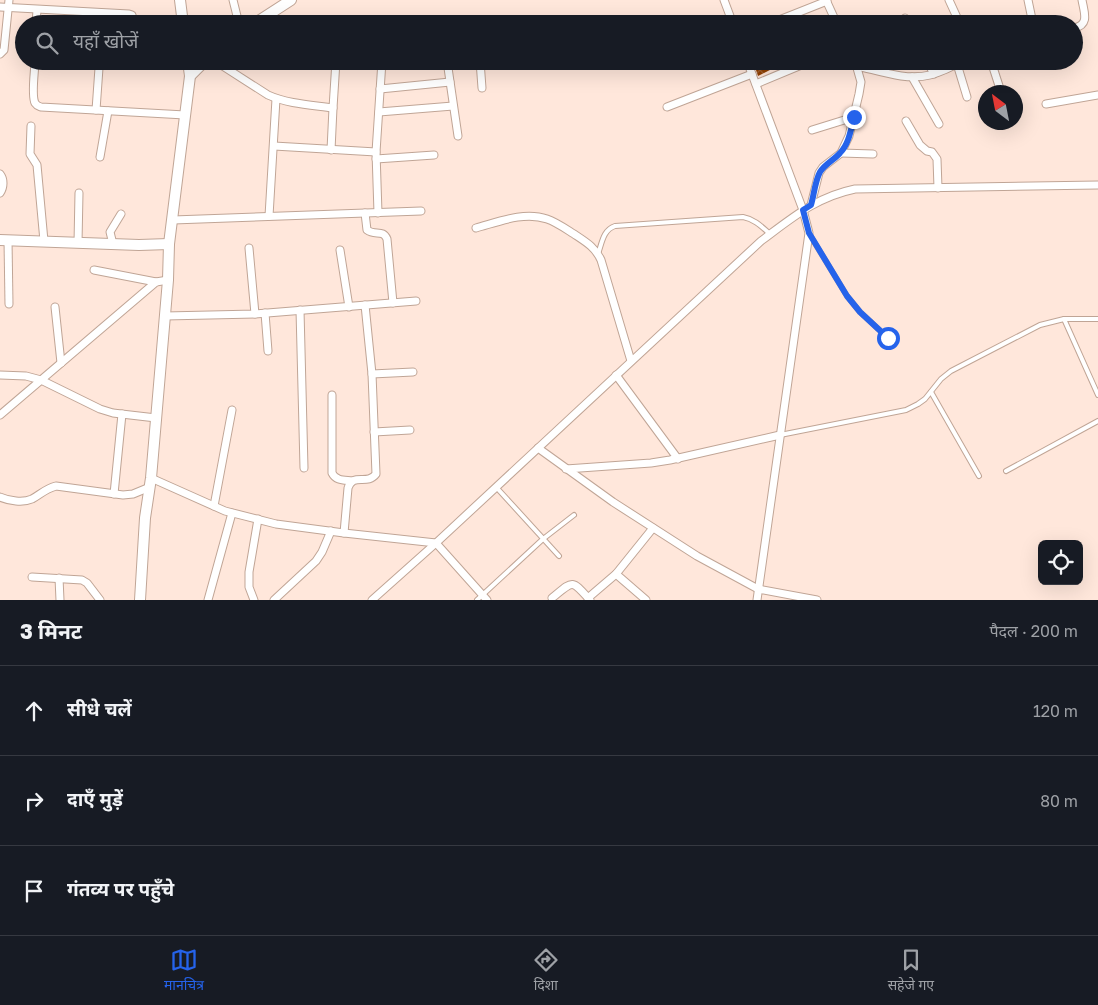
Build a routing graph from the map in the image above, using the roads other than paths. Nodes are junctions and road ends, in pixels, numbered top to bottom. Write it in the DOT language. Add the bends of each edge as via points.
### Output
graph roads {
  1 [pos="9,0"];
  2 [pos="180,0"];
  3 [pos="233,0"];
  4 [pos="291,0"];
  5 [pos="724,0"];
  6 [pos="949,0"];
  7 [pos="1028,0"];
  8 [pos="1082,0"];
  9 [pos="827,1"];
  10 [pos="4,8"];
  11 [pos="37,10"];
  12 [pos="37,15"];
  13 [pos="132,15"];
  14 [pos="182,15"];
  15 [pos="237,15"];
  16 [pos="268,15"];
  17 [pos="730,15"];
  18 [pos="792,15"];
  19 [pos="833,15"];
  20 [pos="956,15"];
  21 [pos="1031,15"];
  22 [pos="1083,23"];
  23 [pos="0,54"];
  24 [pos="35,70"];
  25 [pos="99,70"];
  26 [pos="189,70"];
  27 [pos="196,70"];
  28 [pos="229,70"];
  29 [pos="335,70"];
  30 [pos="381,70"];
  31 [pos="448,70"];
  32 [pos="481,70"];
  33 [pos="750,70"];
  34 [pos="789,70"];
  35 [pos="858,70"];
  36 [pos="880,70"];
  37 [pos="932,70"];
  38 [pos="943,70"];
  39 [pos="961,70"];
  40 [pos="994,70"];
  41 [pos="752,74"];
  42 [pos="934,74"];
  43 [pos="190,76"];
  44 [pos="912,77"];
  45 [pos="450,82"];
  46 [pos="756,84"];
  47 [pos="999,85"];
  48 [pos="482,88"];
  49 [pos="380,89"];
  50 [pos="1098,96"];
  51 [pos="967,97"];
  52 [pos="276,99"];
  53 [pos="1046,104"];
  54 [pos="453,106"];
  55 [pos="668,107"];
  56 [pos="333,108"];
  57 [pos="96,110"];
  58 [pos="108,111"];
  59 [pos="379,112"];
  60 [pos="185,115"];
  61 [pos="854,117"];
  62 [pos="906,121"];
  63 [pos="939,124"];
  64 [pos="31,126"];
  65 [pos="812,130"];
  66 [pos="458,136"];
  67 [pos="274,146"];
  68 [pos="331,150"];
  69 [pos="841,153"];
  70 [pos="873,154"];
  71 [pos="376,155"];
  72 [pos="434,155"];
  73 [pos="100,157"];
  74 [pos="0,174"];
  75 [pos="1098,185"];
  76 [pos="938,188"];
  77 [pos="0,192"];
  78 [pos="79,193"];
  79 [pos="811,205"];
  80 [pos="803,210"];
  81 [pos="421,211"];
  82 [pos="378,212"];
  83 [pos="365,213"];
  84 [pos="121,214"];
  85 [pos="269,216"];
  86 [pos="476,228"];
  87 [pos="171,230"];
  88 [pos="809,233"];
  89 [pos="770,234"];
  90 [pos="4,240"];
  91 [pos="44,241"];
  92 [pos="78,242"];
  93 [pos="113,244"];
  94 [pos="249,248"];
  95 [pos="340,250"];
  96 [pos="598,254"];
  97 [pos="94,270"];
  98 [pos="168,280"];
  99 [pos="156,282"];
  100 [pos="416,301"];
  101 [pos="393,303"];
  102 [pos="9,304"];
  103 [pos="365,305"];
  104 [pos="54,307"];
  105 [pos="348,307"];
  106 [pos="300,310"];
  107 [pos="265,313"];
  108 [pos="255,314"];
  109 [pos="165,316"];
  110 [pos="1064,319"];
  111 [pos="1098,319"];
  112 [pos="888,338"];
  113 [pos="268,351"];
  114 [pos="631,361"];
  115 [pos="61,363"];
  116 [pos="413,372"];
  117 [pos="372,374"];
  118 [pos="0,375"];
  119 [pos="616,376"];
  120 [pos="41,380"];
  121 [pos="931,392"];
  122 [pos="332,395"];
  123 [pos="1098,395"];
  124 [pos="232,410"];
  125 [pos="122,414"];
  126 [pos="0,415"];
  127 [pos="156,418"];
  128 [pos="1098,421"];
  129 [pos="410,430"];
  130 [pos="374,432"];
  131 [pos="780,435"];
  132 [pos="538,448"];
  133 [pos="678,459"];
  134 [pos="304,468"];
  135 [pos="566,469"];
  136 [pos="1006,471"];
  137 [pos="979,476"];
  138 [pos="352,481"];
  139 [pos="151,483"];
  140 [pos="496,488"];
  141 [pos="114,494"];
  142 [pos="0,497"];
  143 [pos="214,506"];
  144 [pos="232,512"];
  145 [pos="574,515"];
  146 [pos="258,519"];
  147 [pos="653,528"];
  148 [pos="331,532"];
  149 [pos="344,533"];
  150 [pos="543,540"];
  151 [pos="436,543"];
  152 [pos="559,556"];
  153 [pos="616,574"];
  154 [pos="32,577"];
  155 [pos="58,578"];
  156 [pos="758,589"];
  157 [pos="482,598"];
  158 [pos="552,598"];
  159 [pos="589,599"];
  160 [pos="60,600"];
  161 [pos="100,600"];
  162 [pos="140,600"];
  163 [pos="208,600"];
  164 [pos="254,600"];
  165 [pos="274,600"];
  166 [pos="372,600"];
  167 [pos="646,600"];
  168 [pos="756,600"];
  169 [pos="817,600"];
  1 -- 10 [label="street"];
  2 -- 14 [label="street"];
  3 -- 15 [label="street"];
  4 -- 16 [label="street"];
  5 -- 17 [label="street"];
  6 -- 20 [label="street"];
  7 -- 21 [label="street"];
  8 -- 22 [label="street"];
  9 -- 18 [label="street"];
  9 -- 19 [label="street"];
  10 -- 11 [label="street"];
  10 -- 23 [label="street" via="4,50"];
  11 -- 12 [label="street"];
  11 -- 13 [label="street"];
  24 -- 57 [label="street" via="37,106"];
  25 -- 57 [label="street"];
  26 -- 43 [label="street"];
  27 -- 43 [label="street"];
  28 -- 52 [label="street"];
  29 -- 56 [label="street"];
  30 -- 49 [label="street"];
  31 -- 45 [label="street"];
  32 -- 48 [label="street"];
  33 -- 41 [label="street"];
  34 -- 46 [label="street"];
  35 -- 61 [label="street" via="861,82"];
  36 -- 44 [label="street"];
  37 -- 42 [label="street"];
  38 -- 42 [label="street"];
  39 -- 51 [label="street"];
  40 -- 47 [label="street"];
  41 -- 46 [label="street"];
  41 -- 55 [label="street"];
  42 -- 44 [label="street"];
  43 -- 60 [label="street"];
  44 -- 63 [label="street"];
  45 -- 49 [label="street"];
  45 -- 54 [label="street"];
  46 -- 80 [label="street"];
  49 -- 59 [label="street"];
  50 -- 53 [label="street"];
  52 -- 56 [label="street"];
  52 -- 67 [label="street"];
  54 -- 59 [label="street"];
  54 -- 66 [label="street"];
  56 -- 68 [label="street"];
  57 -- 58 [label="street"];
  58 -- 60 [label="street"];
  58 -- 73 [label="street"];
  59 -- 71 [label="street"];
  60 -- 87 [label="street"];
  61 -- 65 [label="street"];
  61 -- 69 [label="street"];
  62 -- 76 [label="street" via="920,145 937,158"];
  64 -- 91 [label="street" via="30,154 37,165"];
  67 -- 68 [label="street"];
  67 -- 85 [label="street"];
  68 -- 71 [label="street"];
  69 -- 70 [label="street"];
  69 -- 79 [label="street" via="819,174"];
  71 -- 72 [label="street"];
  71 -- 82 [label="street"];
  74 -- 77 [label="street" via="3,181"];
  75 -- 76 [label="street"];
  76 -- 79 [label="street" via="855,189"];
  78 -- 92 [label="street"];
  79 -- 80 [label="street"];
  80 -- 88 [label="street"];
  80 -- 89 [label="street"];
  81 -- 82 [label="street"];
  82 -- 83 [label="street"];
  83 -- 85 [label="street"];
  83 -- 101 [label="street" via="367,230 382,233 387,239"];
  84 -- 93 [label="street" via="110,232"];
  85 -- 87 [label="street"];
  86 -- 96 [label="street" via="536,216 549,219 587,242"];
  87 -- 93 [label="street"];
  87 -- 98 [label="street"];
  88 -- 112 [label="lane" via="847,296"];
  88 -- 131 [label="street"];
  89 -- 96 [label="lane" via="757,222 742,217 615,226 606,231"];
  89 -- 114 [label="street"];
  90 -- 91 [label="street"];
  90 -- 102 [label="street"];
  91 -- 92 [label="street"];
  92 -- 93 [label="street"];
  94 -- 108 [label="street"];
  95 -- 105 [label="street"];
  96 -- 114 [label="street"];
  97 -- 99 [label="street"];
  98 -- 99 [label="street"];
  98 -- 109 [label="street"];
  99 -- 115 [label="street"];
  100 -- 101 [label="street"];
  101 -- 103 [label="street"];
  103 -- 105 [label="street"];
  103 -- 117 [label="street"];
  104 -- 115 [label="street"];
  105 -- 106 [label="street"];
  106 -- 107 [label="street"];
  106 -- 134 [label="street"];
  107 -- 108 [label="street"];
  107 -- 113 [label="street"];
  108 -- 109 [label="street"];
  109 -- 127 [label="street"];
  110 -- 111 [label="lane"];
  110 -- 121 [label="lane" via="1040,325 951,371"];
  110 -- 123 [label="lane"];
  114 -- 119 [label="street"];
  115 -- 120 [label="street"];
  116 -- 117 [label="street"];
  117 -- 130 [label="street"];
  118 -- 120 [label="street"];
  119 -- 132 [label="street"];
  119 -- 133 [label="street"];
  120 -- 125 [label="street" via="100,409"];
  120 -- 126 [label="street"];
  121 -- 131 [label="lane" via="906,410"];
  121 -- 137 [label="lane"];
  122 -- 138 [label="street" via="332,473 339,480"];
  124 -- 143 [label="street"];
  125 -- 127 [label="street"];
  125 -- 141 [label="street"];
  127 -- 139 [label="street"];
  128 -- 136 [label="lane"];
  129 -- 130 [label="street"];
  130 -- 138 [label="street" via="376,474 370,479"];
  131 -- 133 [label="street"];
  131 -- 156 [label="street"];
  132 -- 135 [label="street"];
  132 -- 140 [label="street"];
  133 -- 135 [label="street"];
  135 -- 147 [label="street"];
  138 -- 149 [label="street" via="348,488"];
  139 -- 141 [label="street" via="133,494"];
  139 -- 143 [label="street"];
  139 -- 162 [label="street" via="145,518"];
  140 -- 150 [label="lane"];
  140 -- 151 [label="street"];
  141 -- 142 [label="street" via="56,486 30,500"];
  143 -- 144 [label="street"];
  144 -- 146 [label="street"];
  144 -- 163 [label="street"];
  145 -- 150 [label="lane"];
  146 -- 148 [label="street"];
  146 -- 164 [label="street" via="249,572 249,588"];
  147 -- 153 [label="street"];
  147 -- 156 [label="street"];
  148 -- 149 [label="street"];
  148 -- 165 [label="street" via="316,562"];
  149 -- 151 [label="street"];
  150 -- 152 [label="lane"];
  150 -- 157 [label="lane"];
  151 -- 157 [label="street"];
  151 -- 166 [label="street"];
  153 -- 159 [label="street"];
  153 -- 167 [label="street"];
  154 -- 155 [label="street"];
  155 -- 160 [label="street"];
  155 -- 161 [label="street" via="82,580"];
  156 -- 168 [label="street"];
  156 -- 169 [label="street"];
  158 -- 159 [label="street" via="573,584"];
}
